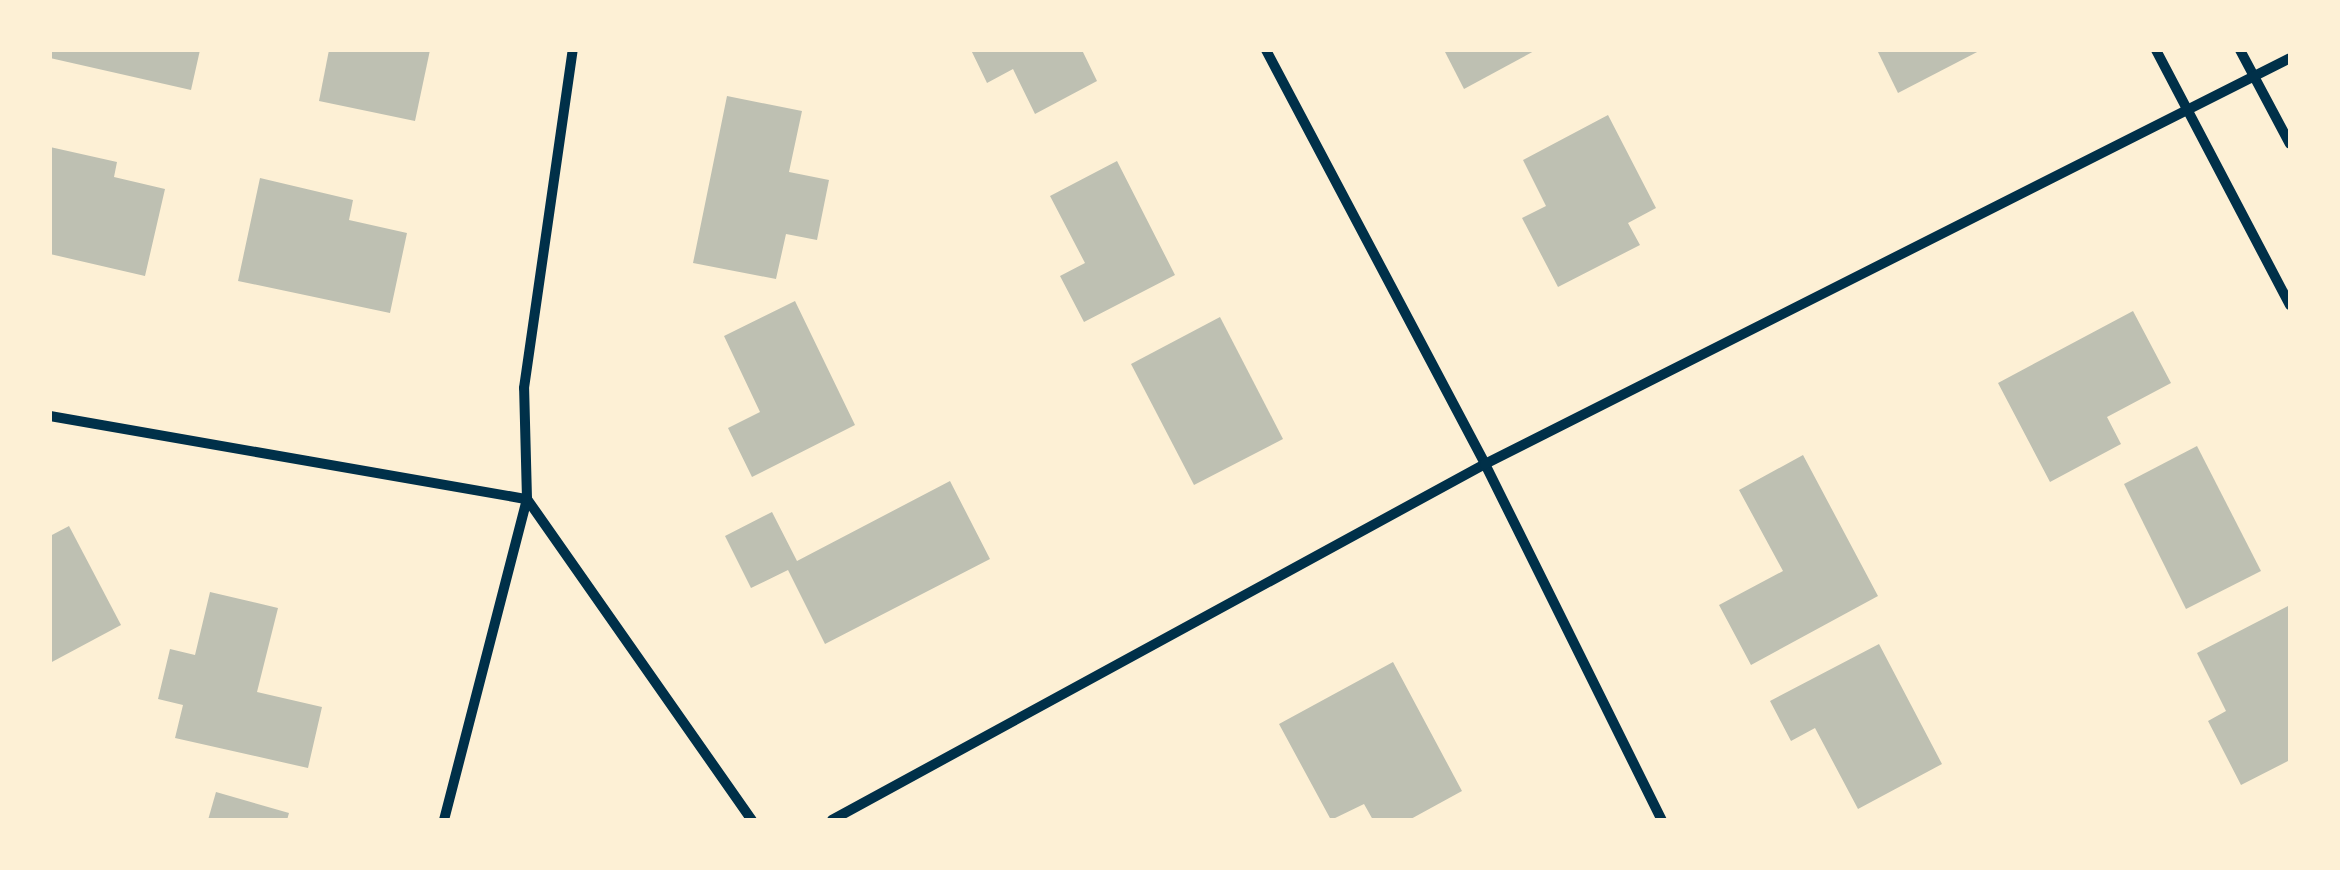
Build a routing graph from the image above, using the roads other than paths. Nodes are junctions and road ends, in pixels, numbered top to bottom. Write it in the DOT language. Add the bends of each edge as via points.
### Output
graph roads {
  1 [pos="573,50"];
  2 [pos="1266,50"];
  3 [pos="2156,50"];
  4 [pos="2240,50"];
  5 [pos="2290,58"];
  6 [pos="2254,78"];
  7 [pos="2186,108"];
  8 [pos="2290,144"];
  9 [pos="2290,304"];
  10 [pos="50,416"];
  11 [pos="1485,464"];
  12 [pos="527,499"];
  13 [pos="444,820"];
  14 [pos="752,820"];
  15 [pos="832,820"];
  16 [pos="1662,820"];
  1 -- 12 [label="street" via="524,388"];
  2 -- 11 [label="street"];
  3 -- 7 [label="street"];
  4 -- 6 [label="street"];
  5 -- 6 [label="street"];
  6 -- 7 [label="street"];
  6 -- 8 [label="street"];
  7 -- 9 [label="street"];
  7 -- 11 [label="street"];
  10 -- 12 [label="street"];
  11 -- 15 [label="street"];
  11 -- 16 [label="street"];
  12 -- 13 [label="street"];
  12 -- 14 [label="street"];
}
